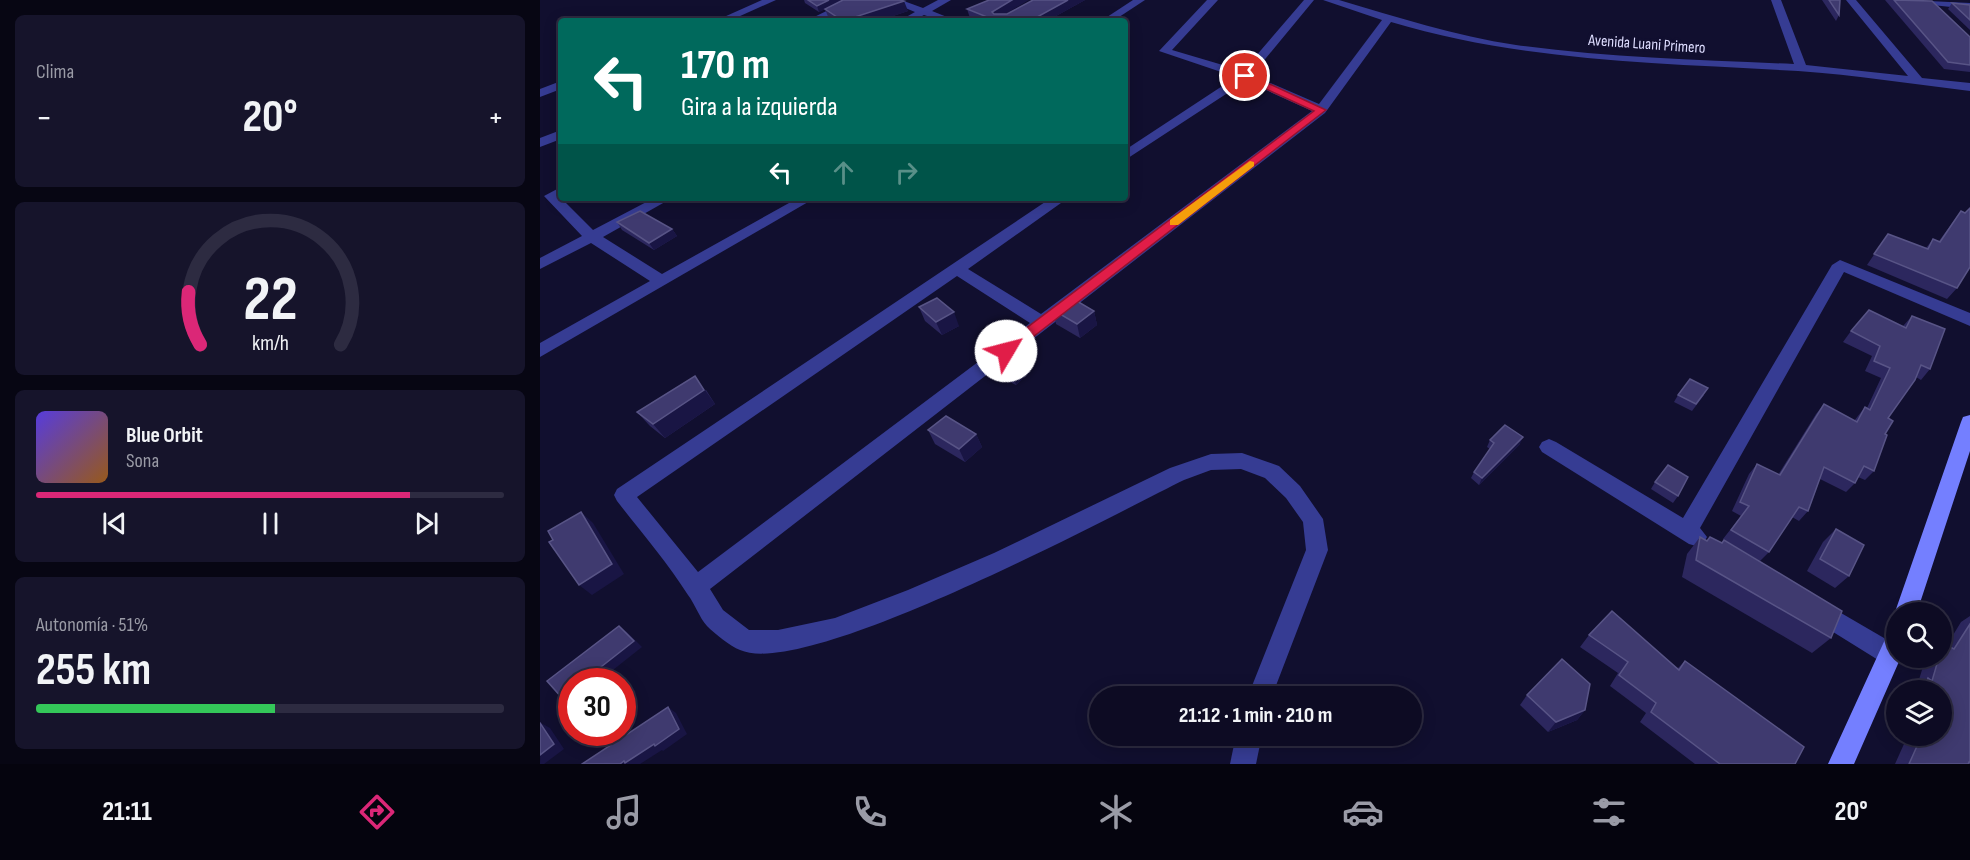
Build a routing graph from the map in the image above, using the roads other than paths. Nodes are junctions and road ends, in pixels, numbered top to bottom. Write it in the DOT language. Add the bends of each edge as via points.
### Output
graph roads {
  1 [pos="771,0"];
  2 [pos="857,0"];
  3 [pos="891,0"];
  4 [pos="946,0"];
  5 [pos="1140,0"];
  6 [pos="1213,0"];
  7 [pos="1309,0"];
  8 [pos="1328,0"];
  9 [pos="1776,0"];
  10 [pos="1851,0"];
  11 [pos="1913,0"];
  12 [pos="1933,1"];
  13 [pos="1970,6"];
  14 [pos="923,11"];
  15 [pos="1947,17"];
  16 [pos="727,18"];
  17 [pos="818,18"];
  18 [pos="910,18"];
  19 [pos="943,18"];
  20 [pos="1111,18"];
  21 [pos="1388,19"];
  22 [pos="1802,68"];
  23 [pos="1245,76"];
  24 [pos="1918,81"];
  25 [pos="558,86"];
  26 [pos="1970,87"];
  27 [pos="540,93"];
  28 [pos="1321,110"];
  29 [pos="558,135"];
  30 [pos="540,143"];
  31 [pos="1128,154"];
  32 [pos="558,192"];
  33 [pos="659,201"];
  34 [pos="803,201"];
  35 [pos="1056,201"];
  36 [pos="592,237"];
  37 [pos="540,264"];
  38 [pos="956,268"];
  39 [pos="661,281"];
  40 [pos="1970,320"];
  41 [pos="1043,323"];
  42 [pos="540,351"];
  43 [pos="1970,422"];
  44 [pos="1550,447"];
  45 [pos="1687,531"];
  46 [pos="1718,550"];
  47 [pos="696,587"];
  48 [pos="1799,599"];
  49 [pos="1909,602"];
  50 [pos="1886,644"];
  51 [pos="1886,666"];
  52 [pos="1264,686"];
  53 [pos="1247,746"];
  54 [pos="1243,764"];
  55 [pos="1841,764"];
  1 -- 16 [label="street"];
  2 -- 17 [label="street"];
  3 -- 14 [label="street"];
  4 -- 14 [label="street"];
  5 -- 20 [label="street"];
  6 -- 23 [label="street" via="1165,51"];
  7 -- 23 [label="street"];
  8 -- 21 [label="street, Avenida Luani Primero"];
  9 -- 22 [label="street"];
  10 -- 24 [label="street"];
  11 -- 12 [label="street"];
  12 -- 13 [label="street"];
  12 -- 15 [label="street"];
  14 -- 18 [label="street"];
  14 -- 19 [label="street"];
  21 -- 22 [label="street, Avenida Luani Primero" via="1515,48 1618,59"];
  21 -- 28 [label="street"];
  22 -- 24 [label="street, Avenida Luani Primero"];
  23 -- 28 [label="street"];
  23 -- 31 [label="street"];
  24 -- 26 [label="street, Avenida Luani Primero"];
  25 -- 27 [label="street"];
  28 -- 41 [label="street"];
  29 -- 30 [label="street"];
  32 -- 36 [label="street" via="551,196"];
  33 -- 36 [label="street"];
  34 -- 39 [label="street"];
  35 -- 38 [label="street"];
  36 -- 37 [label="street"];
  36 -- 39 [label="street"];
  38 -- 41 [label="street"];
  38 -- 47 [label="street" via="624,495"];
  39 -- 42 [label="street"];
  40 -- 45 [label="street" via="1840,265"];
  41 -- 47 [label="street"];
  43 -- 49 [label="street"];
  44 -- 45 [label="street"];
  45 -- 46 [label="street"];
  47 -- 52 [label="street" via="715,618 745,641 777,642 835,630 1002,560 1177,474 1211,462 1242,461 1272,472 1293,492 1313,519 1317,550"];
  48 -- 50 [label="street"];
  51 -- 55 [label="street"];
  53 -- 54 [label="street"];
}
